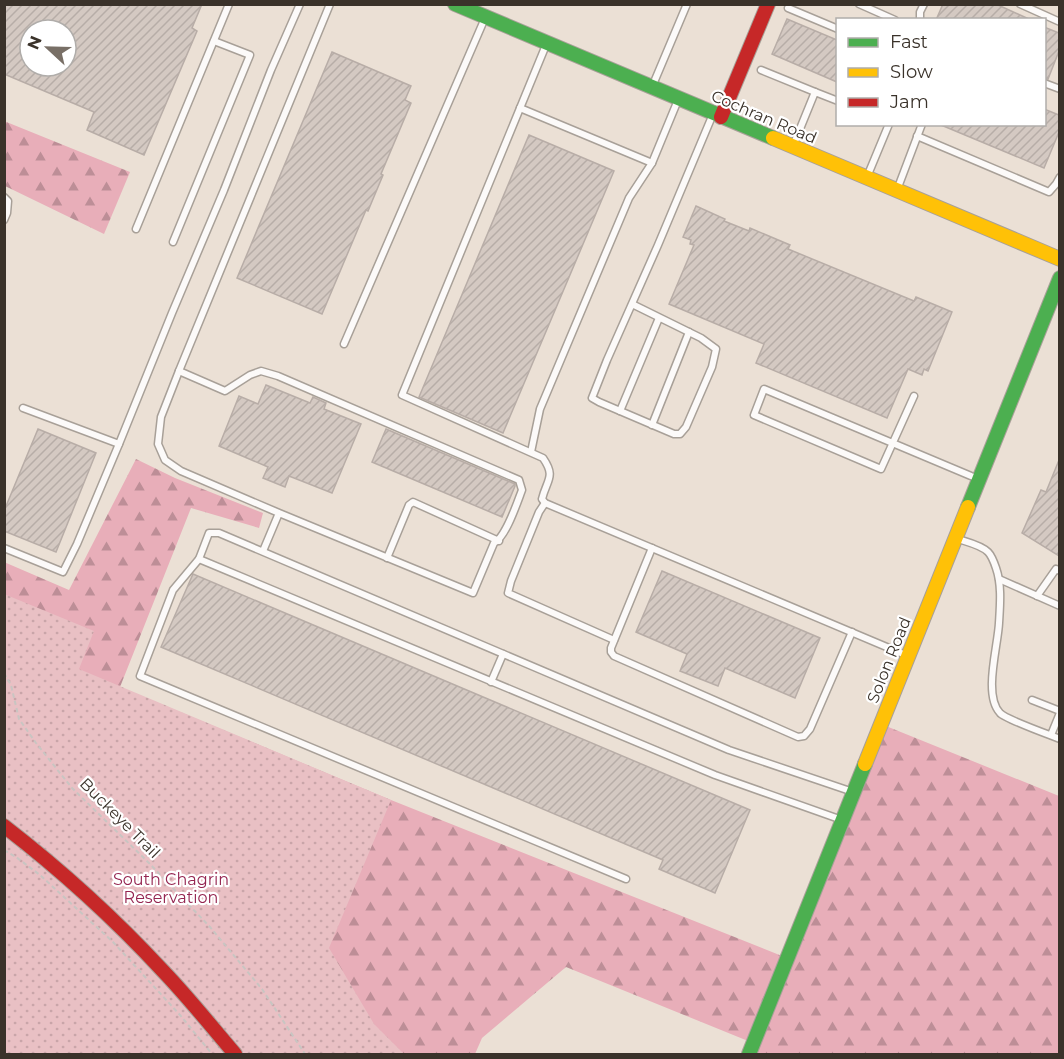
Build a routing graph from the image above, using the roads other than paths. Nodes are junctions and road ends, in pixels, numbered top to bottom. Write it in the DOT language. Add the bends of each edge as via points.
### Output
graph roads {
  1 [pos="229,4"];
  2 [pos="300,4"];
  3 [pos="330,4"];
  4 [pos="455,4"];
  5 [pos="687,4"];
  6 [pos="768,4"];
  7 [pos="859,4"];
  8 [pos="1020,4"];
  9 [pos="788,8"];
  10 [pos="485,17"];
  11 [pos="890,18"];
  12 [pos="1059,22"];
  13 [pos="836,29"];
  14 [pos="214,41"];
  15 [pos="546,43"];
  16 [pos="761,70"];
  17 [pos="651,87"];
  18 [pos="815,92"];
  19 [pos="678,99"];
  20 [pos="836,102"];
  21 [pos="520,108"];
  22 [pos="717,115"];
  23 [pos="888,126"];
  24 [pos="921,126"];
  25 [pos="917,136"];
  26 [pos="792,147"];
  27 [pos="652,163"];
  28 [pos="1059,177"];
  29 [pos="867,178"];
  30 [pos="897,190"];
  31 [pos="4,197"];
  32 [pos="4,220"];
  33 [pos="136,229"];
  34 [pos="173,242"];
  35 [pos="1059,259"];
  36 [pos="1059,278"];
  37 [pos="632,304"];
  38 [pos="659,318"];
  39 [pos="688,332"];
  40 [pos="344,344"];
  41 [pos="178,371"];
  42 [pos="914,396"];
  43 [pos="23,408"];
  44 [pos="620,411"];
  45 [pos="652,424"];
  46 [pos="893,443"];
  47 [pos="119,444"];
  48 [pos="531,452"];
  49 [pos="979,479"];
  50 [pos="545,503"];
  51 [pos="279,513"];
  52 [pos="956,538"];
  53 [pos="499,541"];
  54 [pos="4,548"];
  55 [pos="652,548"];
  56 [pos="263,551"];
  57 [pos="387,558"];
  58 [pos="198,559"];
  59 [pos="1059,571"];
  60 [pos="999,579"];
  61 [pos="1037,596"];
  62 [pos="1059,606"];
  63 [pos="852,632"];
  64 [pos="614,640"];
  65 [pos="503,654"];
  66 [pos="909,656"];
  67 [pos="491,682"];
  68 [pos="1032,700"];
  69 [pos="1059,712"];
  70 [pos="1051,735"];
  71 [pos="1059,739"];
  72 [pos="854,792"];
  73 [pos="843,820"];
  74 [pos="4,826"];
  75 [pos="626,879"];
  76 [pos="236,1054"];
  77 [pos="749,1054"];
  1 -- 14 [label="lane"];
  2 -- 47 [label="lane"];
  3 -- 41 [label="lane"];
  4 -- 10 [label="street, Cochran Road"];
  5 -- 17 [label="lane"];
  6 -- 22 [label="street"];
  7 -- 11 [label="lane"];
  8 -- 12 [label="lane"];
  9 -- 13 [label="lane"];
  10 -- 15 [label="street, Cochran Road"];
  10 -- 40 [label="lane"];
  14 -- 33 [label="lane"];
  14 -- 34 [label="lane" via="250,55"];
  15 -- 17 [label="street, Cochran Road"];
  15 -- 21 [label="lane"];
  16 -- 18 [label="lane"];
  17 -- 19 [label="street, Cochran Road"];
  18 -- 20 [label="lane"];
  18 -- 26 [label="lane"];
  19 -- 22 [label="street, Cochran Road"];
  19 -- 27 [label="lane"];
  21 -- 27 [label="lane"];
  21 -- 48 [label="lane" via="402,395"];
  22 -- 26 [label="street, Cochran Road"];
  22 -- 37 [label="lane"];
  23 -- 29 [label="lane"];
  24 -- 25 [label="lane"];
  25 -- 28 [label="lane" via="1050,192"];
  25 -- 30 [label="lane"];
  26 -- 29 [label="street, Cochran Road"];
  27 -- 48 [label="lane" via="629,198 540,409"];
  29 -- 30 [label="street, Cochran Road"];
  30 -- 35 [label="street, Cochran Road"];
  31 -- 32 [label="lane" via="8,213"];
  36 -- 49 [label="street, Solon Road"];
  37 -- 38 [label="lane"];
  37 -- 44 [label="lane" via="592,398"];
  38 -- 39 [label="lane"];
  38 -- 44 [label="lane"];
  39 -- 45 [label="lane"];
  39 -- 45 [label="lane" via="716,349 712,367 680,434"];
  41 -- 51 [label="lane" via="161,417 158,444 165,459 181,471"];
  41 -- 53 [label="lane" via="225,391 261,371 278,376 519,480 522,489"];
  42 -- 46 [label="lane"];
  43 -- 47 [label="lane"];
  44 -- 45 [label="lane"];
  46 -- 46 [label="lane" via="764,389 754,415 881,469"];
  46 -- 49 [label="lane"];
  47 -- 54 [label="lane" via="63,572"];
  48 -- 50 [label="lane" via="543,458 550,468 542,499"];
  49 -- 52 [label="street, Solon Road"];
  50 -- 55 [label="lane"];
  50 -- 64 [label="lane" via="538,512 508,592"];
  51 -- 56 [label="lane"];
  51 -- 57 [label="lane"];
  52 -- 60 [label="lane" via="988,552"];
  52 -- 66 [label="street, Solon Road"];
  53 -- 57 [label="lane" via="494,543 473,593"];
  53 -- 57 [label="lane" via="413,502"];
  55 -- 63 [label="lane"];
  55 -- 64 [label="lane"];
  56 -- 58 [label="lane" via="219,532 209,533"];
  56 -- 65 [label="lane"];
  58 -- 67 [label="lane"];
  58 -- 75 [label="lane" via="173,590 140,676"];
  59 -- 61 [label="lane" via="1056,568"];
  60 -- 61 [label="lane"];
  60 -- 70 [label="lane" via="999,625 992,672 994,701 1001,714"];
  61 -- 62 [label="lane"];
  63 -- 64 [label="lane" via="810,729 798,737 614,656"];
  63 -- 66 [label="lane"];
  65 -- 67 [label="lane"];
  65 -- 72 [label="lane" via="729,750"];
  66 -- 72 [label="street, Solon Road"];
  67 -- 73 [label="lane" via="715,775"];
  68 -- 69 [label="lane"];
  69 -- 70 [label="lane"];
  70 -- 71 [label="lane"];
  72 -- 73 [label="street, Solon Road"];
  73 -- 77 [label="street, Solon Road"];
  74 -- 76 [label="street" via="78,886 152,958"];
}
